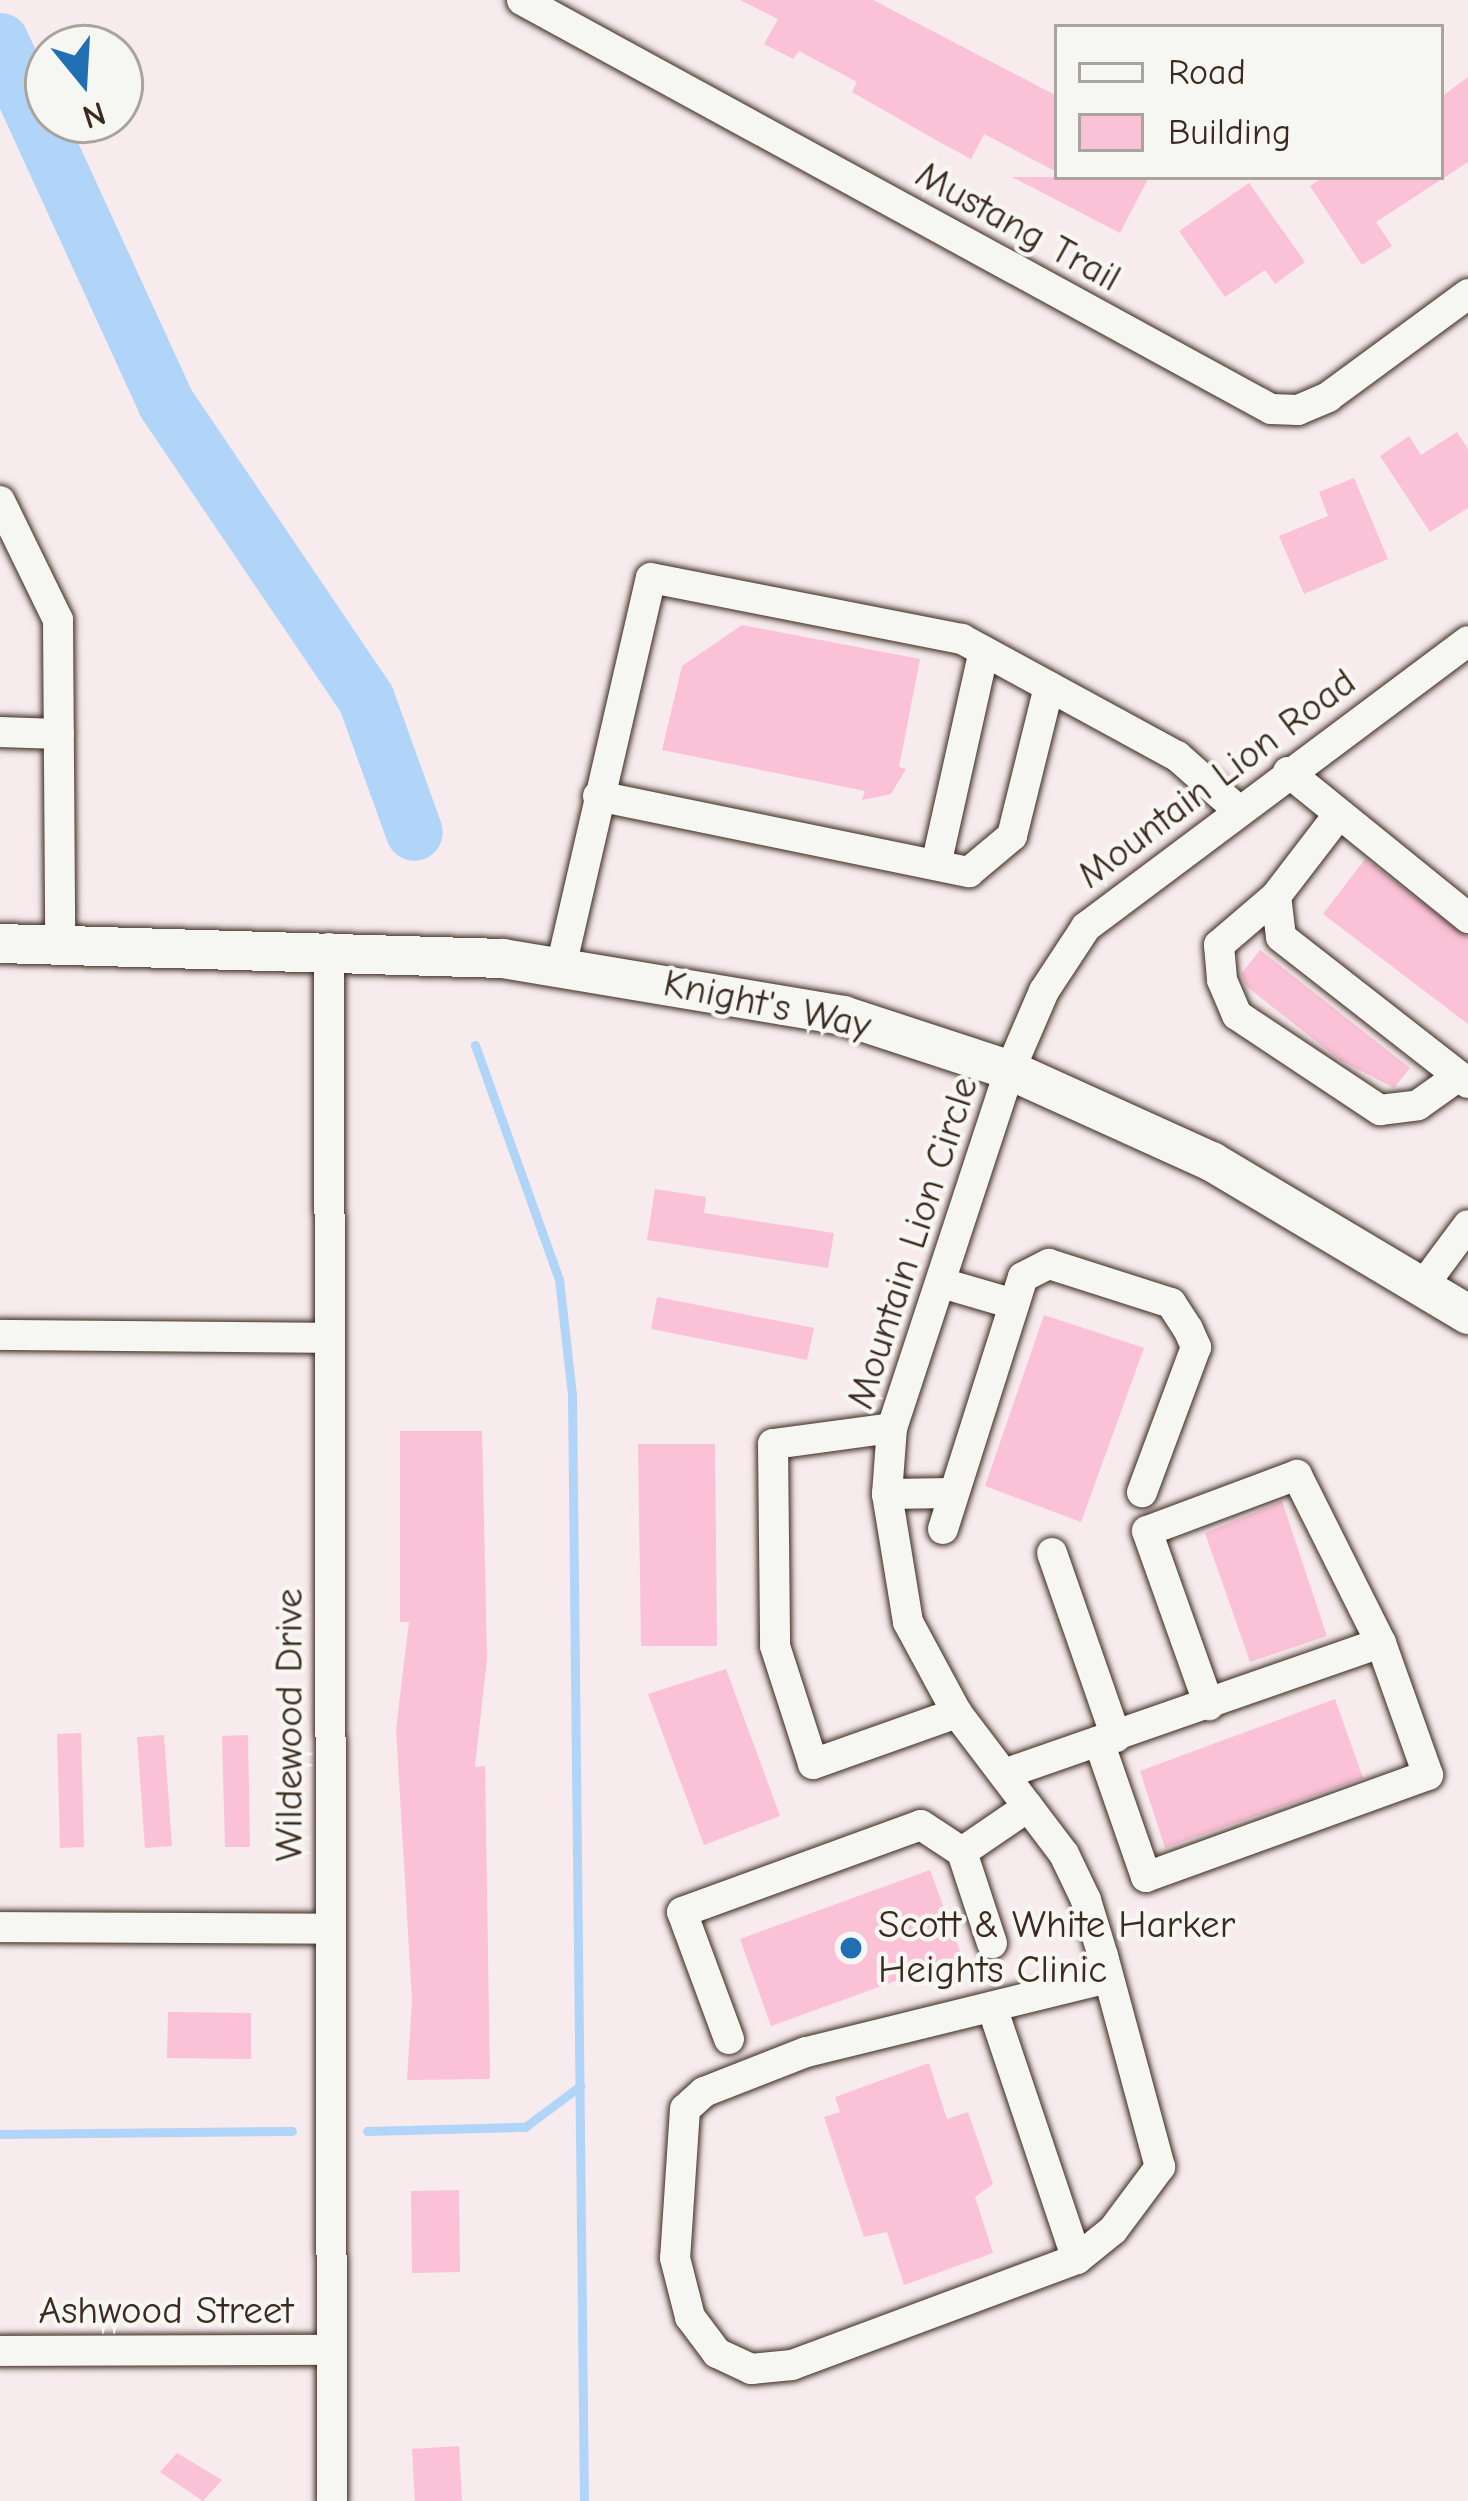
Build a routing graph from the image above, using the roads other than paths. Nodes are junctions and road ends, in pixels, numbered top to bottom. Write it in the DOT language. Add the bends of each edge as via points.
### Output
graph roads {
  1 [pos="522,0"];
  2 [pos="1468,294"];
  3 [pos="0,501"];
  4 [pos="1468,641"];
  5 [pos="984,651"];
  6 [pos="1049,686"];
  7 [pos="0,732"];
  8 [pos="59,734"];
  9 [pos="1288,772"];
  10 [pos="598,796"];
  11 [pos="1237,809"];
  12 [pos="1340,814"];
  13 [pos="936,865"];
  14 [pos="1276,896"];
  15 [pos="1468,918"];
  16 [pos="0,943"];
  17 [pos="60,944"];
  18 [pos="328,948"];
  19 [pos="561,967"];
  20 [pos="1010,1070"];
  21 [pos="1466,1081"];
  22 [pos="1468,1225"];
  23 [pos="942,1283"];
  24 [pos="1425,1283"];
  25 [pos="1014,1304"];
  26 [pos="1468,1314"];
  27 [pos="0,1334"];
  28 [pos="328,1338"];
  29 [pos="892,1429"];
  30 [pos="953,1492"];
  31 [pos="1142,1492"];
  32 [pos="887,1494"];
  33 [pos="944,1529"];
  34 [pos="1052,1552"];
  35 [pos="1381,1643"];
  36 [pos="1209,1706"];
  37 [pos="957,1713"];
  38 [pos="1107,1740"];
  39 [pos="1004,1774"];
  40 [pos="1028,1807"];
  41 [pos="962,1852"];
  42 [pos="0,1927"];
  43 [pos="329,1929"];
  44 [pos="992,1943"];
  45 [pos="1108,1978"];
  46 [pos="992,2007"];
  47 [pos="729,2039"];
  48 [pos="1077,2259"];
  49 [pos="332,2350"];
  50 [pos="0,2351"];
  51 [pos="332,2501"];
  1 -- 2 [label="street, Mustang Trail" via="1270,409 1298,410 1328,397"];
  3 -- 8 [label="street" via="58,620"];
  4 -- 9 [label="street, Mountain Lion Road"];
  5 -- 6 [label="street"];
  5 -- 10 [label="street" via="962,639 651,578"];
  5 -- 13 [label="street"];
  6 -- 11 [label="street" via="1177,756"];
  6 -- 13 [label="street" via="1012,836 969,872"];
  7 -- 8 [label="street"];
  8 -- 17 [label="street"];
  9 -- 11 [label="street, Mountain Lion Road"];
  9 -- 12 [label="street"];
  10 -- 13 [label="street"];
  10 -- 19 [label="street"];
  11 -- 20 [label="street, Mountain Lion Road" via="1086,927 1044,991"];
  12 -- 14 [label="street"];
  12 -- 15 [label="street"];
  14 -- 21 [label="street" via="1281,937"];
  14 -- 21 [label="street" via="1220,945 1222,980 1237,1015 1380,1110 1418,1105"];
  16 -- 17 [label="main road, Knight's Way"];
  17 -- 18 [label="main road, Knight's Way"];
  18 -- 19 [label="main road, Knight's Way"];
  18 -- 28 [label="street, Wildewood Drive"];
  19 -- 20 [label="main road, Knight's Way" via="843,1015"];
  20 -- 23 [label="street, Mountain Lion Circle"];
  20 -- 24 [label="main road, Knight's Way" via="1211,1161"];
  22 -- 24 [label="street"];
  23 -- 25 [label="street"];
  23 -- 29 [label="street, Mountain Lion Circle"];
  24 -- 26 [label="main road, Knight's Way"];
  25 -- 30 [label="street"];
  25 -- 31 [label="street" via="1023,1277 1049,1264 1171,1303 1196,1346"];
  27 -- 28 [label="street"];
  28 -- 43 [label="street, Wildewood Drive"];
  29 -- 32 [label="street, Mountain Lion Circle"];
  29 -- 37 [label="street" via="773,1444 775,1646 813,1764"];
  30 -- 32 [label="street"];
  30 -- 33 [label="street"];
  32 -- 37 [label="street, Mountain Lion Circle" via="908,1622"];
  34 -- 38 [label="street"];
  35 -- 36 [label="street"];
  35 -- 36 [label="street" via="1297,1474 1147,1531"];
  35 -- 38 [label="street" via="1428,1775 1146,1877"];
  36 -- 38 [label="street"];
  37 -- 39 [label="street, Mountain Lion Circle"];
  38 -- 39 [label="street"];
  39 -- 40 [label="street, Mountain Lion Circle"];
  40 -- 41 [label="street"];
  40 -- 45 [label="street, Mountain Lion Circle" via="1086,1900"];
  41 -- 44 [label="street"];
  41 -- 47 [label="street" via="921,1825 682,1912"];
  42 -- 43 [label="street"];
  43 -- 49 [label="street, Wildewood Drive"];
  45 -- 46 [label="street"];
  45 -- 48 [label="street, Mountain Lion Circle" via="1160,2168 1113,2230"];
  46 -- 48 [label="street"];
  46 -- 48 [label="street" via="806,2052 704,2092 685,2109 675,2258 690,2317 717,2353 752,2369 792,2365"];
  49 -- 50 [label="street, Ashwood Street"];
  49 -- 51 [label="street, Wildewood Drive"];
}
